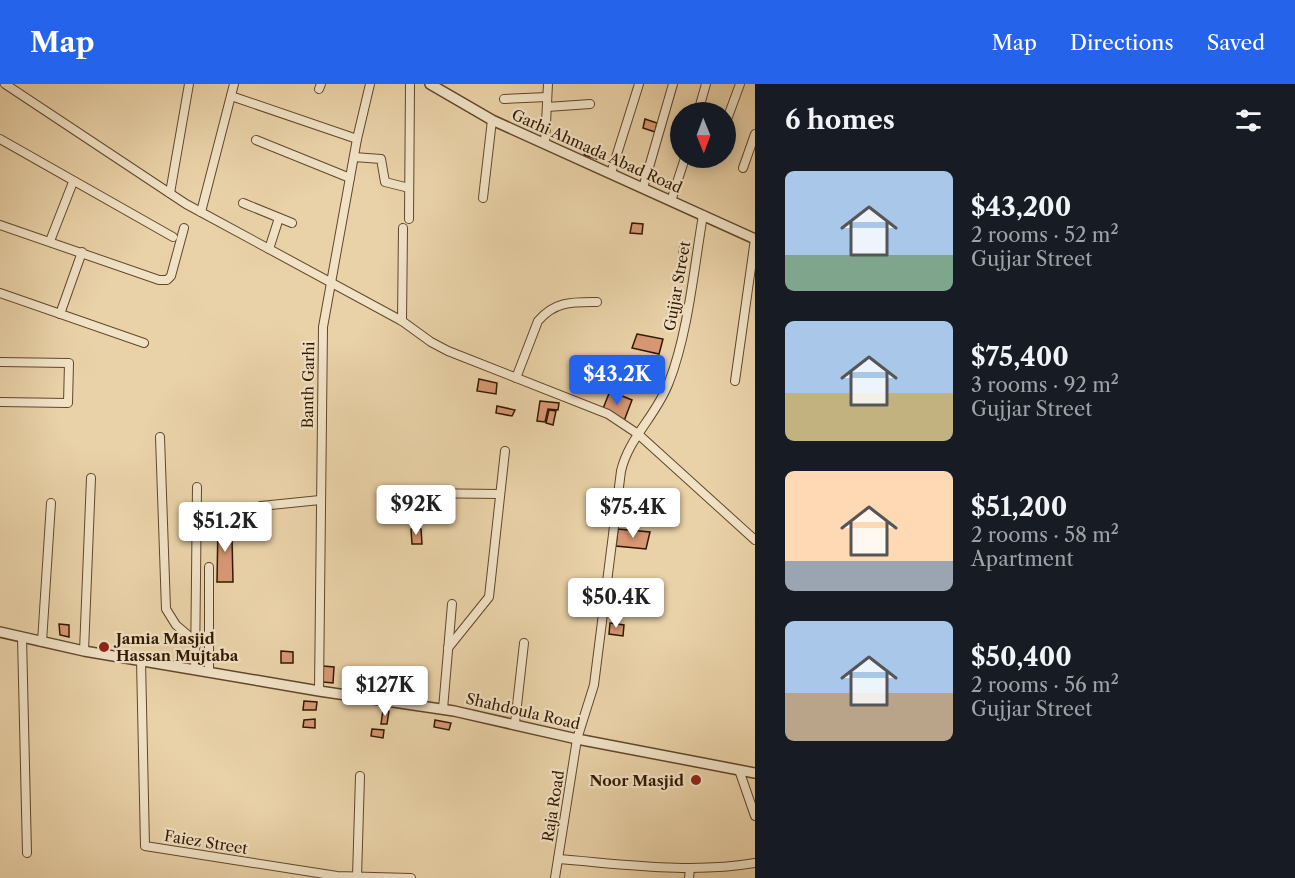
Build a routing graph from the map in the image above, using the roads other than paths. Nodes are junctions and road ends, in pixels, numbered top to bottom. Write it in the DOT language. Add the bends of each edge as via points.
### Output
graph roads {
  1 [pos="4,84"];
  2 [pos="189,84"];
  3 [pos="234,84"];
  4 [pos="370,84"];
  5 [pos="410,84"];
  6 [pos="430,84"];
  7 [pos="548,84"];
  8 [pos="639,84"];
  9 [pos="673,84"];
  10 [pos="706,84"];
  11 [pos="740,84"];
  12 [pos="231,96"];
  13 [pos="548,97"];
  14 [pos="504,99"];
  15 [pos="701,102"];
  16 [pos="733,102"];
  17 [pos="590,104"];
  18 [pos="547,107"];
  19 [pos="492,120"];
  20 [pos="755,134"];
  21 [pos="0,139"];
  22 [pos="357,139"];
  23 [pos="256,140"];
  24 [pos="545,143"];
  25 [pos="354,157"];
  26 [pos="682,168"];
  27 [pos="742,168"];
  28 [pos="611,173"];
  29 [pos="350,178"];
  30 [pos="74,182"];
  31 [pos="409,188"];
  32 [pos="643,188"];
  33 [pos="170,193"];
  34 [pos="483,198"];
  35 [pos="671,201"];
  36 [pos="243,203"];
  37 [pos="201,212"];
  38 [pos="703,215"];
  39 [pos="279,218"];
  40 [pos="409,219"];
  41 [pos="292,223"];
  42 [pos="0,225"];
  43 [pos="184,228"];
  44 [pos="403,228"];
  45 [pos="173,237"];
  46 [pos="755,239"];
  47 [pos="50,241"];
  48 [pos="269,249"];
  49 [pos="82,252"];
  50 [pos="331,283"];
  51 [pos="0,293"];
  52 [pos="597,302"];
  53 [pos="60,314"];
  54 [pos="402,321"];
  55 [pos="144,343"];
  56 [pos="0,362"];
  57 [pos="516,378"];
  58 [pos="735,381"];
  59 [pos="0,402"];
  60 [pos="638,434"];
  61 [pos="160,437"];
  62 [pos="505,451"];
  63 [pos="91,478"];
  64 [pos="197,487"];
  65 [pos="412,493"];
  66 [pos="501,494"];
  67 [pos="320,500"];
  68 [pos="51,503"];
  69 [pos="261,506"];
  70 [pos="755,540"];
  71 [pos="209,567"];
  72 [pos="452,604"];
  73 [pos="0,632"];
  74 [pos="22,637"];
  75 [pos="195,641"];
  76 [pos="42,642"];
  77 [pos="524,643"];
  78 [pos="448,648"];
  79 [pos="84,651"];
  80 [pos="141,660"];
  81 [pos="195,669"];
  82 [pos="209,672"];
  83 [pos="319,691"];
  84 [pos="442,709"];
  85 [pos="515,723"];
  86 [pos="577,739"];
  87 [pos="739,770"];
  88 [pos="755,772"];
  89 [pos="360,776"];
  90 [pos="755,816"];
  91 [pos="27,853"];
  92 [pos="558,859"];
  93 [pos="755,863"];
  94 [pos="690,868"];
  95 [pos="357,876"];
  96 [pos="411,878"];
  97 [pos="555,878"];
  98 [pos="689,878"];
  1 -- 33 [label="street"];
  2 -- 33 [label="street"];
  3 -- 12 [label="street"];
  4 -- 22 [label="street, Banth Garhi"];
  5 -- 31 [label="street"];
  6 -- 19 [label="street, Garhi Ahmada Abad Road"];
  7 -- 13 [label="street"];
  8 -- 28 [label="street"];
  9 -- 32 [label="street"];
  10 -- 15 [label="street"];
  11 -- 16 [label="street"];
  12 -- 22 [label="street"];
  12 -- 37 [label="street"];
  13 -- 14 [label="street"];
  13 -- 18 [label="street"];
  17 -- 18 [label="street"];
  18 -- 24 [label="street"];
  19 -- 24 [label="street, Garhi Ahmada Abad Road"];
  19 -- 34 [label="street"];
  20 -- 27 [label="street"];
  21 -- 30 [label="street"];
  22 -- 25 [label="street, Banth Garhi"];
  23 -- 29 [label="street"];
  24 -- 28 [label="street, Garhi Ahmada Abad Road"];
  25 -- 29 [label="street, Banth Garhi"];
  25 -- 31 [label="street" via="381,159 385,182"];
  26 -- 35 [label="street"];
  28 -- 32 [label="street, Garhi Ahmada Abad Road"];
  29 -- 50 [label="street, Banth Garhi"];
  30 -- 45 [label="street"];
  30 -- 47 [label="street"];
  31 -- 40 [label="street"];
  32 -- 35 [label="street, Garhi Ahmada Abad Road"];
  33 -- 37 [label="street"];
  35 -- 38 [label="street, Garhi Ahmada Abad Road"];
  36 -- 39 [label="street"];
  37 -- 48 [label="street"];
  38 -- 46 [label="street, Garhi Ahmada Abad Road"];
  38 -- 60 [label="street, Gujjar Street" via="675,365 668,386"];
  39 -- 41 [label="street"];
  39 -- 48 [label="street"];
  42 -- 47 [label="street"];
  43 -- 49 [label="street" via="167,280"];
  44 -- 54 [label="street"];
  46 -- 58 [label="street"];
  47 -- 49 [label="street"];
  48 -- 50 [label="street"];
  49 -- 53 [label="street"];
  50 -- 54 [label="street"];
  50 -- 67 [label="street, Banth Garhi" via="323,327"];
  51 -- 53 [label="street"];
  52 -- 57 [label="street" via="563,302 544,314"];
  53 -- 55 [label="street"];
  54 -- 57 [label="street" via="430,342"];
  56 -- 59 [label="street" via="69,363 68,403"];
  57 -- 60 [label="street" via="608,414"];
  60 -- 70 [label="street"];
  60 -- 86 [label="street, Gujjar Street" via="626,450 621,471 596,675"];
  61 -- 75 [label="street" via="166,609 176,625"];
  62 -- 66 [label="street"];
  63 -- 79 [label="street"];
  64 -- 75 [label="street"];
  65 -- 66 [label="street"];
  66 -- 78 [label="street" via="489,597"];
  67 -- 69 [label="street"];
  67 -- 83 [label="street, Banth Garhi"];
  68 -- 76 [label="street"];
  71 -- 82 [label="street"];
  72 -- 78 [label="street"];
  73 -- 74 [label="street, Shahdoula Road"];
  74 -- 76 [label="street, Shahdoula Road"];
  74 -- 91 [label="street"];
  75 -- 81 [label="street"];
  76 -- 79 [label="street, Shahdoula Road"];
  77 -- 85 [label="street"];
  78 -- 84 [label="street"];
  79 -- 80 [label="street, Shahdoula Road"];
  80 -- 81 [label="street, Shahdoula Road"];
  80 -- 95 [label="street, Faiez Street" via="145,846 272,868"];
  81 -- 82 [label="street, Shahdoula Road"];
  82 -- 83 [label="street, Shahdoula Road"];
  83 -- 84 [label="street, Shahdoula Road"];
  84 -- 85 [label="street, Shahdoula Road"];
  85 -- 86 [label="street, Shahdoula Road"];
  86 -- 87 [label="street, Shahdoula Road"];
  86 -- 92 [label="street, Raja Road"];
  87 -- 88 [label="street, Shahdoula Road"];
  87 -- 90 [label="street"];
  89 -- 95 [label="street"];
  92 -- 94 [label="street"];
  92 -- 97 [label="street, Raja Road"];
  93 -- 94 [label="street"];
  94 -- 98 [label="street"];
  95 -- 96 [label="street, Faiez Street"];
}
